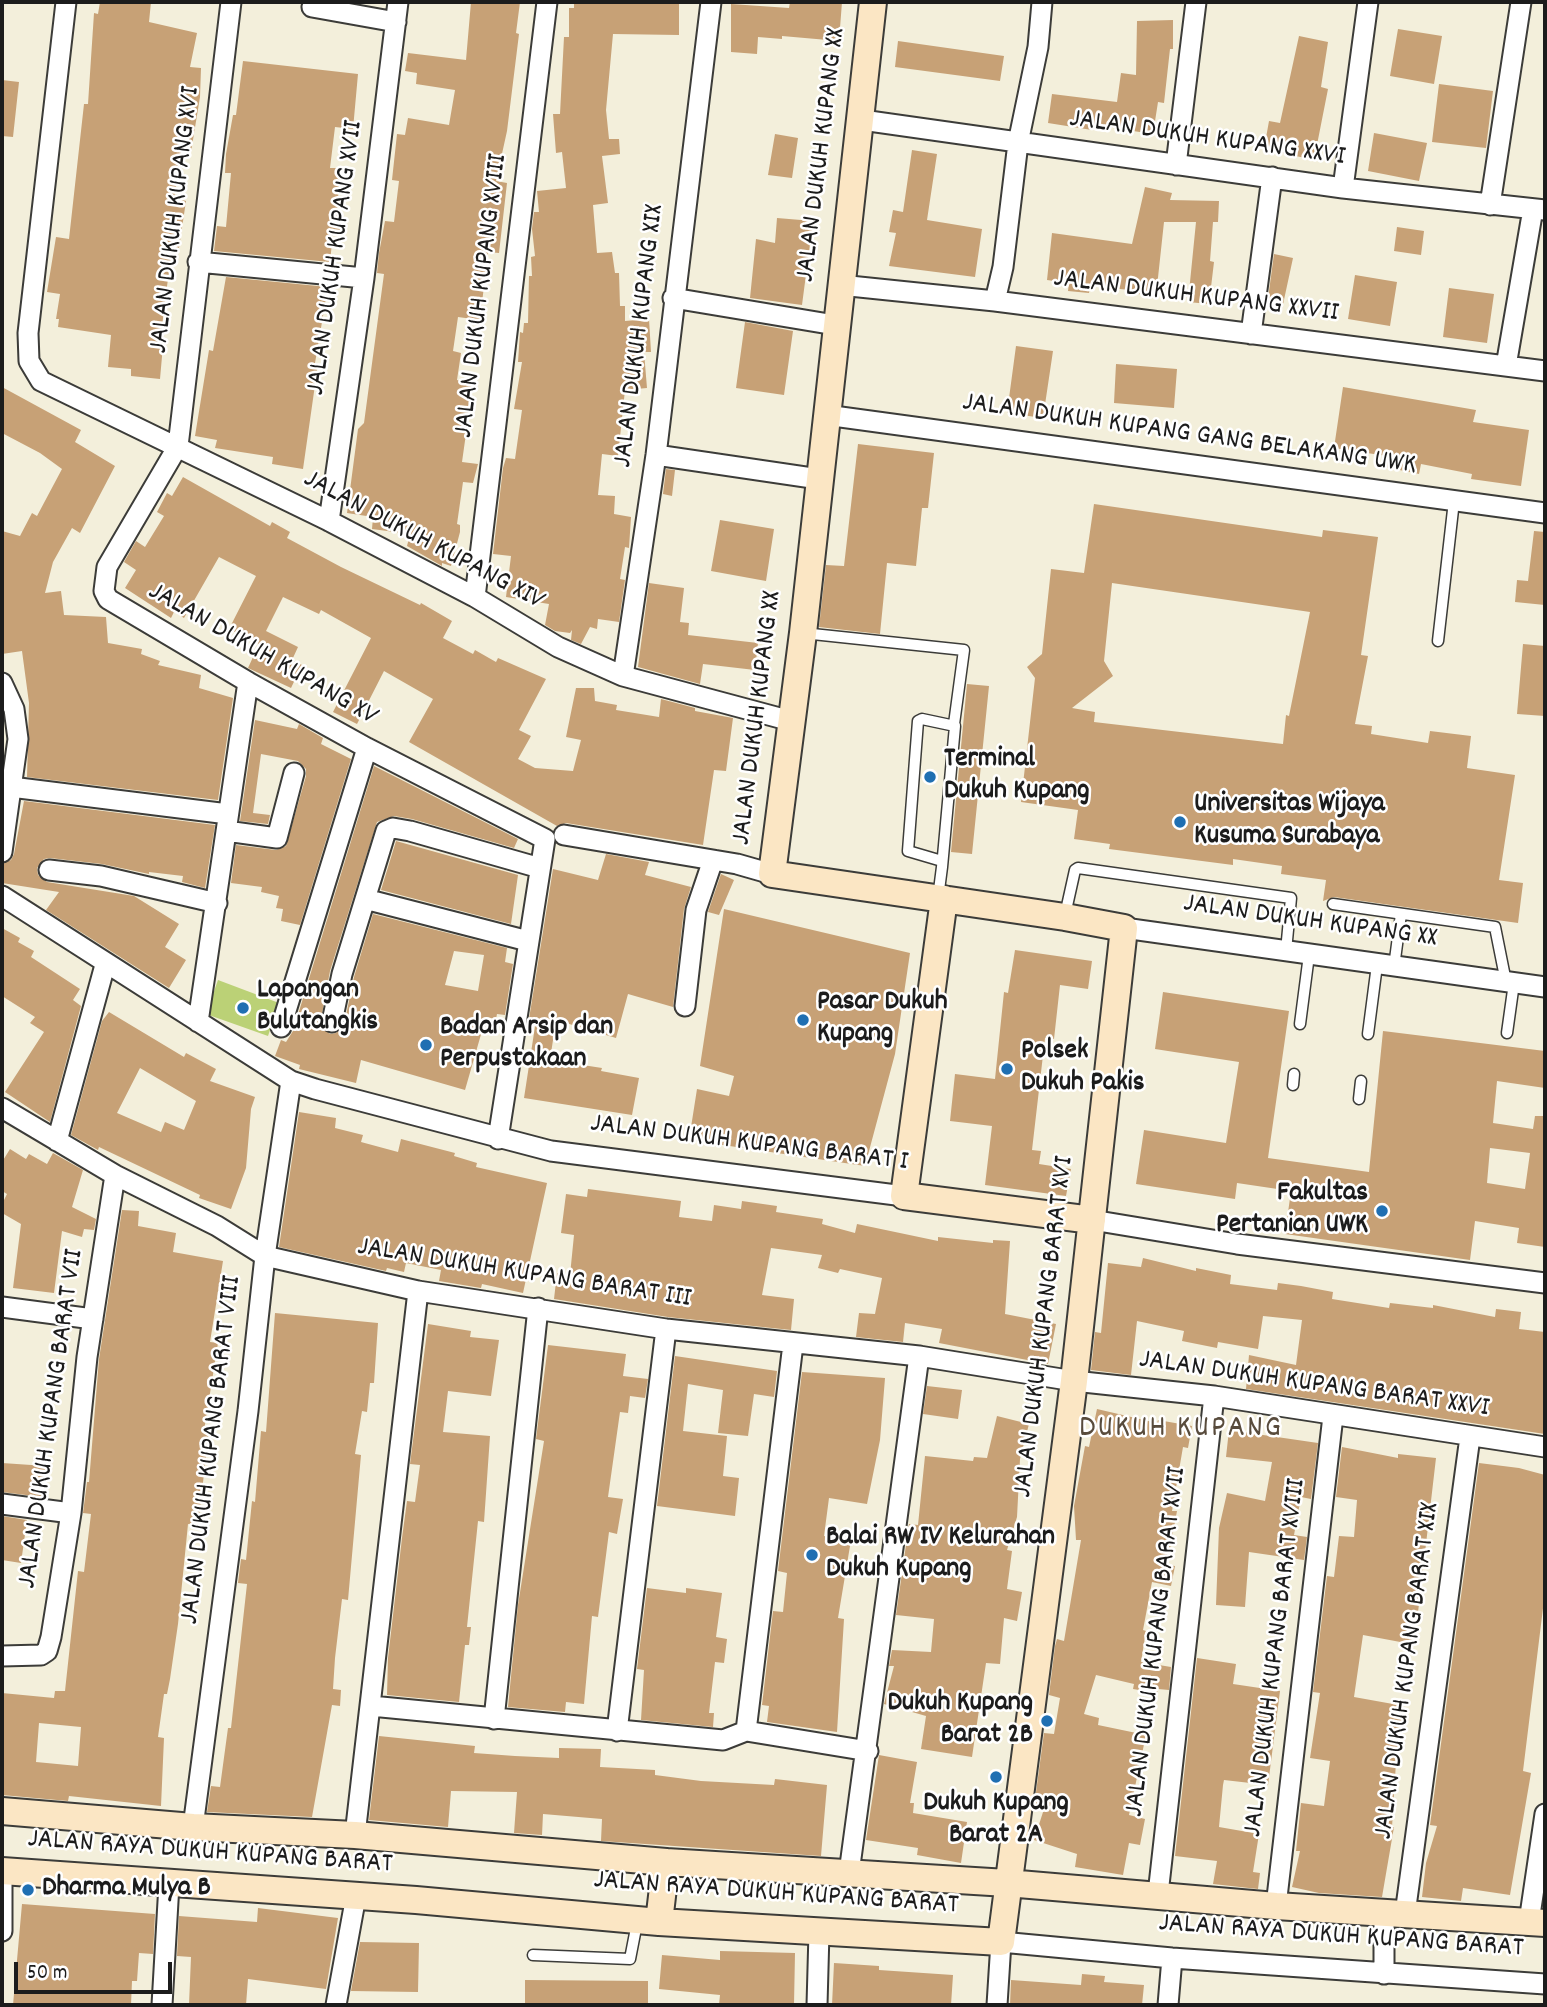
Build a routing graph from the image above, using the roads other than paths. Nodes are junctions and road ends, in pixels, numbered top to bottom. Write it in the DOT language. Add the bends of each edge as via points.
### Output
graph roads {
  1 [pos="66,2"];
  2 [pos="231,2"];
  3 [pos="398,2"];
  4 [pos="547,2"];
  5 [pos="711,2"];
  6 [pos="873,2"];
  7 [pos="1042,2"];
  8 [pos="1196,2"];
  9 [pos="1368,2"];
  10 [pos="1521,2"];
  11 [pos="313,7"];
  12 [pos="396,22"];
  13 [pos="862,120"];
  14 [pos="1018,143"];
  15 [pos="1176,165"];
  16 [pos="1272,177"];
  17 [pos="1343,188"];
  18 [pos="1490,205"];
  19 [pos="1539,210"];
  20 [pos="198,262"];
  21 [pos="365,278"];
  22 [pos="840,285"];
  23 [pos="674,298"];
  24 [pos="995,301"];
  25 [pos="835,325"];
  26 [pos="1251,334"];
  27 [pos="1506,366"];
  28 [pos="1545,371"];
  29 [pos="826,415"];
  30 [pos="178,446"];
  31 [pos="656,455"];
  32 [pos="819,479"];
  33 [pos="1454,500"];
  34 [pos="1545,513"];
  35 [pos="328,521"];
  36 [pos="475,597"];
  37 [pos="803,633"];
  38 [pos="1438,641"];
  39 [pos="624,676"];
  40 [pos="248,682"];
  41 [pos="2,684"];
  42 [pos="791,721"];
  43 [pos="954,724"];
  44 [pos="367,748"];
  45 [pos="294,773"];
  46 [pos="10,788"];
  47 [pos="227,822"];
  48 [pos="554,837"];
  49 [pos="2,852"];
  50 [pos="713,860"];
  51 [pos="942,861"];
  52 [pos="540,868"];
  53 [pos="49,870"];
  54 [pos="772,874"];
  55 [pos="2,896"];
  56 [pos="365,898"];
  57 [pos="941,899"];
  58 [pos="217,903"];
  59 [pos="1333,904"];
  60 [pos="1401,914"];
  61 [pos="1065,917"];
  62 [pos="1124,928"];
  63 [pos="528,942"];
  64 [pos="1286,951"];
  65 [pos="1309,955"];
  66 [pos="105,965"];
  67 [pos="1386,966"];
  68 [pos="1510,983"];
  69 [pos="1545,988"];
  70 [pos="685,1006"];
  71 [pos="332,1022"];
  72 [pos="198,1023"];
  73 [pos="1300,1024"];
  74 [pos="281,1027"];
  75 [pos="1507,1032"];
  76 [pos="1368,1034"];
  77 [pos="292,1081"];
  78 [pos="1361,1081"];
  79 [pos="1359,1099"];
  80 [pos="2,1108"];
  81 [pos="498,1139"];
  82 [pos="57,1141"];
  83 [pos="116,1175"];
  84 [pos="904,1196"];
  85 [pos="1091,1220"];
  86 [pos="265,1256"];
  87 [pos="1545,1283"];
  88 [pos="418,1291"];
  89 [pos="2,1307"];
  90 [pos="538,1308"];
  91 [pos="93,1319"];
  92 [pos="666,1329"];
  93 [pos="793,1344"];
  94 [pos="919,1356"];
  95 [pos="1074,1381"];
  96 [pos="1214,1396"];
  97 [pos="1333,1416"];
  98 [pos="1470,1437"];
  99 [pos="1545,1447"];
  100 [pos="2,1504"];
  101 [pos="71,1513"];
  102 [pos="2,1656"];
  103 [pos="371,1706"];
  104 [pos="494,1719"];
  105 [pos="617,1731"];
  106 [pos="746,1731"];
  107 [pos="868,1751"];
  108 [pos="2,1811"];
  109 [pos="1545,1814"];
  110 [pos="193,1827"];
  111 [pos="355,1835"];
  112 [pos="666,1862"];
  113 [pos="2,1871"];
  114 [pos="849,1873"];
  115 [pos="2,1878"];
  116 [pos="1007,1883"];
  117 [pos="169,1884"];
  118 [pos="1158,1895"];
  119 [pos="356,1896"];
  120 [pos="1276,1906"];
  121 [pos="1395,1913"];
  122 [pos="648,1920"];
  123 [pos="1537,1922"];
  124 [pos="2,1931"];
  125 [pos="820,1932"];
  126 [pos="1001,1942"];
  127 [pos="533,1955"];
  128 [pos="1172,1958"];
  129 [pos="1384,1974"];
  130 [pos="1545,1984"];
  131 [pos="162,2005"];
  132 [pos="337,2005"];
  133 [pos="817,2005"];
  134 [pos="997,2005"];
  135 [pos="1168,2005"];
  1 -- 30 [label="street, JALAN DUKUH KUPANG XIV" via="28,333 29,361 41,381"];
  2 -- 20 [label="street, JALAN DUKUH KUPANG XVI"];
  3 -- 12 [label="street, JALAN DUKUH KUPANG XVII"];
  4 -- 36 [label="street, JALAN DUKUH KUPANG XVIII"];
  5 -- 23 [label="street, JALAN DUKUH KUPANG XIX"];
  6 -- 13 [label="street, JALAN DUKUH KUPANG XX"];
  7 -- 14 [label="street" via="1038,47"];
  8 -- 15 [label="street"];
  9 -- 17 [label="street"];
  10 -- 18 [label="street"];
  11 -- 12 [label="street"];
  12 -- 21 [label="street, JALAN DUKUH KUPANG XVII"];
  13 -- 14 [label="street, JALAN DUKUH KUPANG XXVI"];
  13 -- 22 [label="street, JALAN DUKUH KUPANG XX"];
  14 -- 15 [label="street, JALAN DUKUH KUPANG XXVI"];
  14 -- 24 [label="street"];
  15 -- 16 [label="street, JALAN DUKUH KUPANG XXVI"];
  16 -- 17 [label="street, JALAN DUKUH KUPANG XXVI"];
  16 -- 26 [label="street"];
  17 -- 18 [label="street, JALAN DUKUH KUPANG XXVI"];
  18 -- 19 [label="street, JALAN DUKUH KUPANG XXVI"];
  19 -- 27 [label="street"];
  20 -- 21 [label="street"];
  20 -- 30 [label="street, JALAN DUKUH KUPANG XVI"];
  21 -- 35 [label="street, JALAN DUKUH KUPANG XVII"];
  22 -- 24 [label="street, JALAN DUKUH KUPANG XXVII"];
  22 -- 25 [label="street, JALAN DUKUH KUPANG XX"];
  23 -- 25 [label="street"];
  23 -- 31 [label="street, JALAN DUKUH KUPANG XIX"];
  24 -- 26 [label="street, JALAN DUKUH KUPANG XXVII"];
  25 -- 29 [label="street, JALAN DUKUH KUPANG XX"];
  26 -- 27 [label="street, JALAN DUKUH KUPANG XXVII"];
  27 -- 28 [label="street, JALAN DUKUH KUPANG XXVII"];
  29 -- 32 [label="street, JALAN DUKUH KUPANG XX"];
  29 -- 33 [label="street, JALAN DUKUH KUPANG GANG BELAKANG UWK"];
  30 -- 35 [label="street, JALAN DUKUH KUPANG XIV"];
  30 -- 40 [label="street, JALAN DUKUH KUPANG XV" via="107,567 104,592 108,599"];
  31 -- 32 [label="street"];
  31 -- 39 [label="street, JALAN DUKUH KUPANG XIX"];
  32 -- 37 [label="street, JALAN DUKUH KUPANG XX"];
  33 -- 34 [label="street, JALAN DUKUH KUPANG GANG BELAKANG UWK"];
  33 -- 38 [label="lane"];
  35 -- 36 [label="street, JALAN DUKUH KUPANG XIV"];
  36 -- 39 [label="street, JALAN DUKUH KUPANG XIV" via="558,647"];
  37 -- 42 [label="street, JALAN DUKUH KUPANG XX"];
  37 -- 43 [label="lane" via="964,650"];
  39 -- 42 [label="street, JALAN DUKUH KUPANG XIV"];
  40 -- 44 [label="street, JALAN DUKUH KUPANG XV"];
  40 -- 47 [label="street"];
  41 -- 46 [label="street" via="18,724"];
  42 -- 54 [label="street, JALAN DUKUH KUPANG XX"];
  43 -- 51 [label="lane"];
  43 -- 51 [label="lane" via="918,721 908,852"];
  44 -- 48 [label="street, JALAN DUKUH KUPANG XV"];
  44 -- 74 [label="street"];
  45 -- 47 [label="street" via="277,838"];
  46 -- 47 [label="street"];
  46 -- 49 [label="street"];
  47 -- 58 [label="street"];
  48 -- 50 [label="street, JALAN DUKUH KUPANG XV"];
  48 -- 52 [label="street"];
  50 -- 54 [label="street, JALAN DUKUH KUPANG XV"];
  50 -- 70 [label="street, JALAN DUKUH KUPANG XX" via="696,910"];
  51 -- 57 [label="lane"];
  52 -- 56 [label="street" via="389,829"];
  52 -- 63 [label="street"];
  53 -- 58 [label="street" via="101,876"];
  54 -- 57 [label="street, JALAN DUKUH KUPANG XX"];
  55 -- 66 [label="street, JALAN DUKUH KUPANG BARAT I"];
  56 -- 63 [label="street"];
  56 -- 71 [label="street"];
  57 -- 61 [label="street, JALAN DUKUH KUPANG XX"];
  57 -- 84 [label="street"];
  58 -- 72 [label="street"];
  59 -- 60 [label="lane"];
  60 -- 67 [label="lane"];
  60 -- 68 [label="lane" via="1495,927"];
  61 -- 62 [label="street, JALAN DUKUH KUPANG XX"];
  61 -- 64 [label="lane" via="1078,868 1291,898"];
  62 -- 64 [label="street, JALAN DUKUH KUPANG XX"];
  62 -- 85 [label="street, JALAN DUKUH KUPANG BARAT XVI"];
  63 -- 81 [label="street"];
  64 -- 65 [label="street, JALAN DUKUH KUPANG XX"];
  65 -- 67 [label="street, JALAN DUKUH KUPANG XX"];
  65 -- 73 [label="lane"];
  66 -- 72 [label="street, JALAN DUKUH KUPANG BARAT I"];
  66 -- 82 [label="street"];
  67 -- 68 [label="street, JALAN DUKUH KUPANG XX"];
  67 -- 76 [label="lane"];
  68 -- 69 [label="street, JALAN DUKUH KUPANG XX"];
  68 -- 75 [label="lane"];
  72 -- 77 [label="street, JALAN DUKUH KUPANG BARAT I"];
  77 -- 81 [label="street, JALAN DUKUH KUPANG BARAT I"];
  77 -- 86 [label="street, JALAN DUKUH KUPANG BARAT VIII"];
  78 -- 79 [label="lane"];
  80 -- 82 [label="street, JALAN DUKUH KUPANG BARAT III"];
  81 -- 84 [label="street, JALAN DUKUH KUPANG BARAT I" via="551,1151"];
  82 -- 83 [label="street, JALAN DUKUH KUPANG BARAT III"];
  83 -- 86 [label="street, JALAN DUKUH KUPANG BARAT III"];
  83 -- 91 [label="street, JALAN DUKUH KUPANG BARAT VII"];
  84 -- 85 [label="street, JALAN DUKUH KUPANG BARAT I"];
  85 -- 87 [label="street, JALAN DUKUH KUPANG BARAT I" via="1237,1244"];
  85 -- 95 [label="street, JALAN DUKUH KUPANG BARAT XVI"];
  86 -- 88 [label="street, JALAN DUKUH KUPANG BARAT III"];
  86 -- 110 [label="street, JALAN DUKUH KUPANG BARAT VIII"];
  88 -- 90 [label="street, JALAN DUKUH KUPANG BARAT III"];
  88 -- 103 [label="street"];
  89 -- 91 [label="street"];
  90 -- 92 [label="street, JALAN DUKUH KUPANG BARAT III"];
  90 -- 104 [label="street"];
  91 -- 101 [label="street, JALAN DUKUH KUPANG BARAT VII"];
  92 -- 93 [label="street, JALAN DUKUH KUPANG BARAT III"];
  92 -- 105 [label="street"];
  93 -- 94 [label="street, JALAN DUKUH KUPANG BARAT III"];
  93 -- 106 [label="street"];
  94 -- 95 [label="street, JALAN DUKUH KUPANG BARAT III"];
  94 -- 107 [label="street"];
  95 -- 96 [label="street, JALAN DUKUH KUPANG BARAT XXVI"];
  95 -- 116 [label="street, JALAN DUKUH KUPANG BARAT XVI"];
  96 -- 97 [label="street, JALAN DUKUH KUPANG BARAT XXVI"];
  96 -- 118 [label="street, JALAN DUKUH KUPANG BARAT XVII"];
  97 -- 98 [label="street, JALAN DUKUH KUPANG BARAT XXVI"];
  97 -- 120 [label="street, JALAN DUKUH KUPANG BARAT XVIII"];
  98 -- 99 [label="street, JALAN DUKUH KUPANG BARAT XXVI"];
  98 -- 121 [label="street, JALAN DUKUH KUPANG BARAT XIX"];
  100 -- 101 [label="street"];
  101 -- 102 [label="street, JALAN DUKUH KUPANG BARAT VII" via="47,1651 29,1657"];
  103 -- 104 [label="street"];
  103 -- 111 [label="street"];
  104 -- 105 [label="street"];
  105 -- 106 [label="street" via="723,1740"];
  106 -- 107 [label="street"];
  107 -- 114 [label="street"];
  108 -- 110 [label="street, JALAN RAYA DUKUH KUPANG BARAT"];
  109 -- 123 [label="street"];
  110 -- 111 [label="street, JALAN RAYA DUKUH KUPANG BARAT"];
  111 -- 112 [label="street, JALAN RAYA DUKUH KUPANG BARAT"];
  112 -- 114 [label="street, JALAN RAYA DUKUH KUPANG BARAT"];
  112 -- 122 [label="street"];
  113 -- 117 [label="street, JALAN RAYA DUKUH KUPANG BARAT"];
  114 -- 116 [label="street, JALAN RAYA DUKUH KUPANG BARAT"];
  115 -- 124 [label="street"];
  116 -- 118 [label="street, JALAN RAYA DUKUH KUPANG BARAT"];
  116 -- 126 [label="street, JALAN DUKUH KUPANG BARAT XVI"];
  117 -- 119 [label="street, JALAN RAYA DUKUH KUPANG BARAT"];
  117 -- 131 [label="street"];
  118 -- 120 [label="street, JALAN RAYA DUKUH KUPANG BARAT"];
  119 -- 122 [label="street, JALAN RAYA DUKUH KUPANG BARAT"];
  119 -- 132 [label="street"];
  120 -- 121 [label="street, JALAN RAYA DUKUH KUPANG BARAT"];
  121 -- 123 [label="street, JALAN RAYA DUKUH KUPANG BARAT"];
  121 -- 129 [label="street, JALAN DUKUH KUPANG BARAT XIX"];
  122 -- 125 [label="street, JALAN RAYA DUKUH KUPANG BARAT"];
  122 -- 127 [label="lane" via="630,1959"];
  125 -- 126 [label="street, JALAN RAYA DUKUH KUPANG BARAT"];
  125 -- 133 [label="street"];
  126 -- 128 [label="street, JALAN RAYA DUKUH KUPANG BARAT"];
  126 -- 134 [label="street"];
  128 -- 129 [label="street, JALAN RAYA DUKUH KUPANG BARAT"];
  128 -- 135 [label="street"];
  129 -- 130 [label="street, JALAN RAYA DUKUH KUPANG BARAT"];
}
